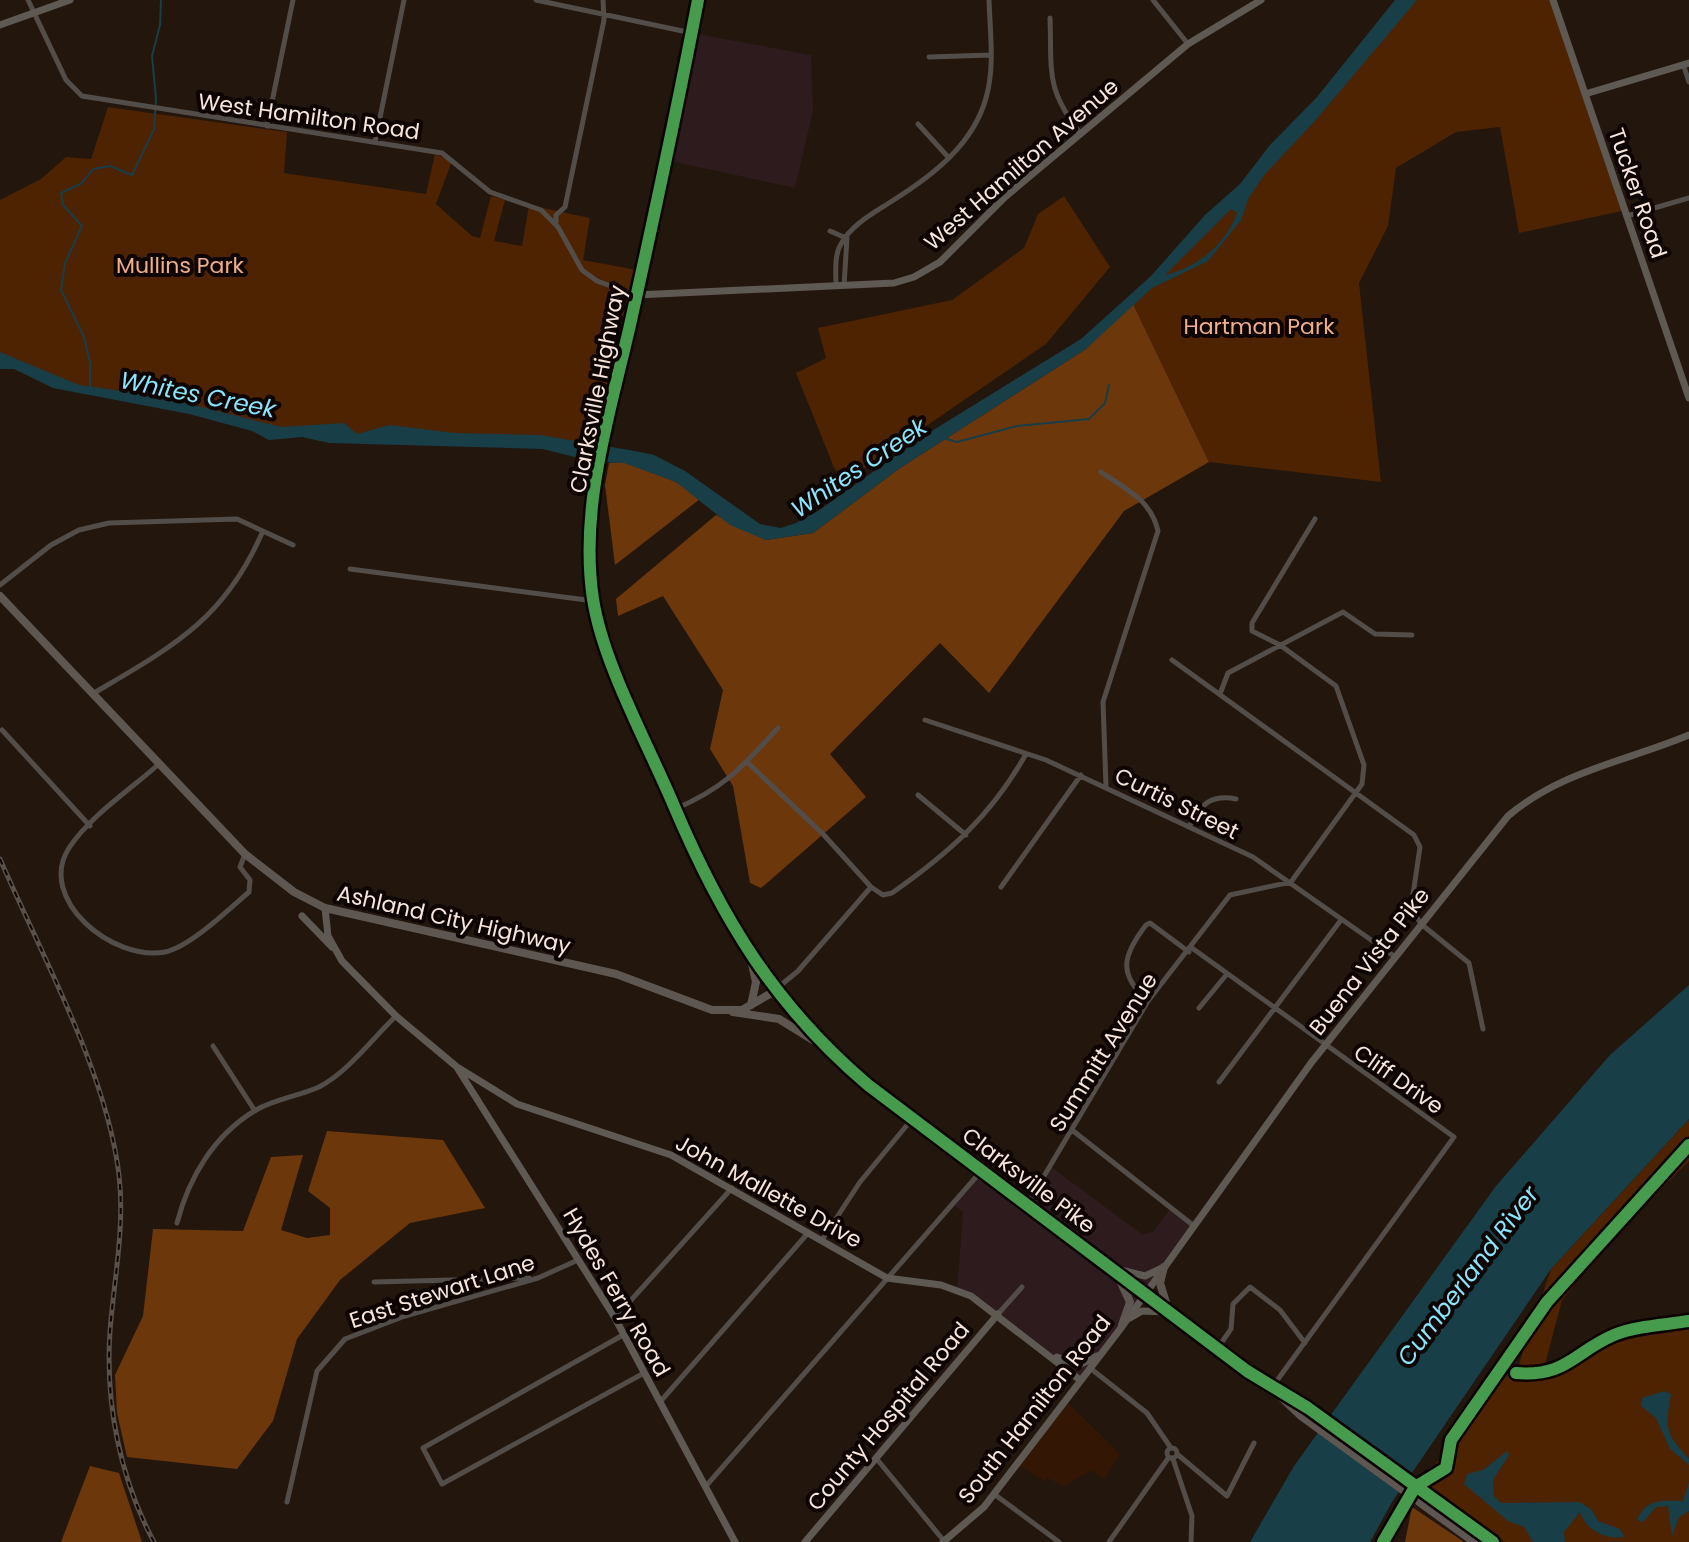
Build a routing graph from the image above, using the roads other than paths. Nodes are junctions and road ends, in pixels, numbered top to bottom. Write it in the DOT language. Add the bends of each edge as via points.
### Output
graph roads {
  1 [pos="28,0"];
  2 [pos="70,0"];
  3 [pos="293,0"];
  4 [pos="404,0"];
  5 [pos="536,0"];
  6 [pos="603,0"];
  7 [pos="698,0"];
  8 [pos="989,0"];
  9 [pos="1153,0"];
  10 [pos="1261,0"];
  11 [pos="1553,0"];
  12 [pos="33,13"];
  13 [pos="604,15"];
  14 [pos="1050,18"];
  15 [pos="0,25"];
  16 [pos="692,33"];
  17 [pos="1188,44"];
  18 [pos="991,55"];
  19 [pos="929,57"];
  20 [pos="1686,63"];
  21 [pos="1689,82"];
  22 [pos="1585,94"];
  23 [pos="918,124"];
  24 [pos="267,126"];
  25 [pos="1080,133"];
  26 [pos="375,142"];
  27 [pos="949,158"];
  28 [pos="1689,198"];
  29 [pos="1627,216"];
  30 [pos="558,227"];
  31 [pos="830,231"];
  32 [pos="847,238"];
  33 [pos="840,286"];
  34 [pos="636,295"];
  35 [pos="1689,398"];
  36 [pos="1101,472"];
  37 [pos="1315,519"];
  38 [pos="262,533"];
  39 [pos="293,545"];
  40 [pos="350,569"];
  41 [pos="0,585"];
  42 [pos="0,596"];
  43 [pos="594,601"];
  44 [pos="1412,635"];
  45 [pos="1280,645"];
  46 [pos="1172,660"];
  47 [pos="94,693"];
  48 [pos="1220,694"];
  49 [pos="925,720"];
  50 [pos="778,728"];
  51 [pos="2,730"];
  52 [pos="1689,735"];
  53 [pos="1026,754"];
  54 [pos="747,762"];
  55 [pos="159,764"];
  56 [pos="1081,775"];
  57 [pos="1106,786"];
  58 [pos="1354,793"];
  59 [pos="918,795"];
  60 [pos="1236,799"];
  61 [pos="675,809"];
  62 [pos="90,826"];
  63 [pos="1189,827"];
  64 [pos="966,836"];
  65 [pos="245,854"];
  66 [pos="1291,882"];
  67 [pos="871,887"];
  68 [pos="1001,887"];
  69 [pos="325,908"];
  70 [pos="302,916"];
  71 [pos="1341,920"];
  72 [pos="1421,924"];
  73 [pos="1190,950"];
  74 [pos="337,951"];
  75 [pos="1394,956"];
  76 [pos="752,959"];
  77 [pos="1227,974"];
  78 [pos="775,991"];
  79 [pos="1148,1001"];
  80 [pos="751,1006"];
  81 [pos="1199,1008"];
  82 [pos="1275,1009"];
  83 [pos="733,1012"];
  84 [pos="396,1016"];
  85 [pos="1483,1029"];
  86 [pos="213,1046"];
  87 [pos="1326,1046"];
  88 [pos="829,1051"];
  89 [pos="460,1069"];
  90 [pos="1219,1082"];
  91 [pos="255,1111"];
  92 [pos="913,1118"];
  93 [pos="1072,1130"];
  94 [pos="983,1169"];
  95 [pos="732,1187"];
  96 [pos="1028,1203"];
  97 [pos="177,1223"];
  98 [pos="1194,1226"];
  99 [pos="808,1233"];
  100 [pos="822,1240"];
  101 [pos="579,1260"];
  102 [pos="1110,1266"];
  103 [pos="1164,1267"];
  104 [pos="538,1278"];
  105 [pos="887,1278"];
  106 [pos="374,1282"];
  107 [pos="1022,1287"];
  108 [pos="1146,1293"];
  109 [pos="1171,1313"];
  110 [pos="998,1314"];
  111 [pos="615,1318"];
  112 [pos="1689,1321"];
  113 [pos="1122,1325"];
  114 [pos="1014,1326"];
  115 [pos="988,1327"];
  116 [pos="623,1335"];
  117 [pos="1305,1343"];
  118 [pos="1217,1349"];
  119 [pos="1048,1352"];
  120 [pos="1103,1352"];
  121 [pos="1090,1368"];
  122 [pos="644,1373"];
  123 [pos="1516,1373"];
  124 [pos="1080,1380"];
  125 [pos="1272,1388"];
  126 [pos="660,1402"];
  127 [pos="1254,1443"];
  128 [pos="876,1457"];
  129 [pos="1173,1457"];
  130 [pos="705,1487"];
  131 [pos="994,1494"];
  132 [pos="287,1502"];
  133 [pos="735,1542"];
  134 [pos="805,1542"];
  135 [pos="944,1542"];
  136 [pos="1059,1542"];
  137 [pos="1109,1542"];
  138 [pos="1191,1542"];
  139 [pos="1474,1542"];
  140 [pos="1493,1542"];
  1 -- 12 [label="street, West Hamilton Road"];
  2 -- 12 [label="street"];
  3 -- 24 [label="street"];
  4 -- 26 [label="street"];
  5 -- 13 [label="street"];
  6 -- 13 [label="street"];
  7 -- 16 [label="main road, Clarksville Highway"];
  8 -- 18 [label="street"];
  9 -- 17 [label="street"];
  10 -- 17 [label="street, West Hamilton Avenue"];
  11 -- 22 [label="street, Tucker Road"];
  12 -- 15 [label="street"];
  12 -- 24 [label="street, West Hamilton Road" via="74,91 96,101"];
  13 -- 16 [label="street"];
  13 -- 30 [label="street" via="565,207 556,215"];
  14 -- 25 [label="street" via="1053,90"];
  16 -- 34 [label="main road, Clarksville Highway"];
  17 -- 25 [label="street, West Hamilton Avenue"];
  18 -- 19 [label="street"];
  18 -- 27 [label="street" via="986,100"];
  20 -- 21 [label="street"];
  20 -- 22 [label="street"];
  22 -- 29 [label="street, Tucker Road"];
  23 -- 27 [label="street"];
  24 -- 26 [label="street, West Hamilton Road"];
  25 -- 33 [label="street, West Hamilton Avenue" via="940,262 894,283"];
  26 -- 30 [label="street, West Hamilton Road" via="442,153 490,192 526,202"];
  27 -- 32 [label="street" via="858,223"];
  28 -- 29 [label="street"];
  29 -- 35 [label="street, Tucker Road"];
  30 -- 34 [label="street, West Hamilton Road" via="582,270"];
  31 -- 32 [label="street"];
  32 -- 33 [label="street" via="839,265"];
  33 -- 34 [label="street, West Hamilton Avenue"];
  34 -- 43 [label="main road, Clarksville Highway" via="605,425 590,552"];
  36 -- 57 [label="street" via="1142,499 1154,513 1158,531 1103,702"];
  37 -- 45 [label="street" via="1252,623 1252,631"];
  38 -- 39 [label="street"];
  38 -- 41 [label="street" via="237,519 109,523 79,530 51,545"];
  38 -- 47 [label="street" via="236,585 185,638"];
  40 -- 43 [label="street"];
  42 -- 47 [label="main road, Ashland City Highway"];
  43 -- 61 [label="main road, Clarksville Highway" via="607,647"];
  44 -- 45 [label="street" via="1375,634 1343,612"];
  45 -- 48 [label="street" via="1228,673"];
  45 -- 58 [label="street" via="1340,693 1364,765 1362,784"];
  46 -- 48 [label="street"];
  47 -- 55 [label="main road, Ashland City Highway"];
  48 -- 58 [label="street"];
  49 -- 53 [label="street, Curtis Street"];
  50 -- 54 [label="street"];
  51 -- 62 [label="street"];
  52 -- 72 [label="street, Buena Vista Pike" via="1578,773 1529,798 1508,816"];
  53 -- 56 [label="street, Curtis Street"];
  53 -- 64 [label="street"];
  54 -- 61 [label="street" via="710,795"];
  54 -- 67 [label="street"];
  55 -- 62 [label="street"];
  55 -- 65 [label="main road, Ashland City Highway"];
  56 -- 57 [label="street, Curtis Street"];
  56 -- 68 [label="street"];
  57 -- 63 [label="street, Curtis Street"];
  58 -- 66 [label="street"];
  58 -- 72 [label="street" via="1414,835 1420,847 1411,908"];
  59 -- 64 [label="street"];
  60 -- 63 [label="street" via="1208,800"];
  61 -- 76 [label="main road, Clarksville Highway" via="716,899"];
  62 -- 65 [label="street" via="69,848 62,877 65,888 91,930 133,953 169,952 249,892 250,880 240,867"];
  63 -- 66 [label="street, Curtis Street"];
  64 -- 67 [label="street" via="892,893 883,895"];
  65 -- 69 [label="main road, Ashland City Highway" via="294,892"];
  66 -- 71 [label="street, Curtis Street"];
  66 -- 73 [label="street, Summitt Avenue" via="1230,895"];
  67 -- 78 [label="street"];
  69 -- 74 [label="street" via="328,936"];
  69 -- 83 [label="main road, Ashland City Highway" via="616,974 712,1010"];
  70 -- 74 [label="street"];
  71 -- 75 [label="street, Curtis Street"];
  71 -- 82 [label="street"];
  72 -- 75 [label="street, Buena Vista Pike"];
  72 -- 85 [label="street" via="1469,963"];
  73 -- 77 [label="street, Cliff Drive"];
  73 -- 79 [label="street, Summitt Avenue"];
  73 -- 79 [label="street, Cliff Drive" via="1146,925 1130,946 1127,972"];
  74 -- 84 [label="street"];
  75 -- 87 [label="street, Buena Vista Pike"];
  76 -- 78 [label="main road, Clarksville Highway"];
  76 -- 80 [label="main road" via="756,982"];
  77 -- 81 [label="street"];
  77 -- 82 [label="street, Cliff Drive"];
  78 -- 80 [label="main road"];
  78 -- 88 [label="main road, Clarksville Pike"];
  79 -- 93 [label="street, Summitt Avenue"];
  80 -- 83 [label="main road"];
  82 -- 87 [label="street, Cliff Drive"];
  82 -- 90 [label="street"];
  83 -- 88 [label="main road, Ashland City Highway" via="779,1019"];
  84 -- 89 [label="street"];
  84 -- 91 [label="street" via="320,1086"];
  86 -- 91 [label="street"];
  87 -- 98 [label="street, Buena Vista Pike"];
  87 -- 117 [label="street, Cliff Drive" via="1454,1137"];
  88 -- 92 [label="main road, Clarksville Pike"];
  89 -- 95 [label="street, John Mallette Drive" via="517,1104 671,1155"];
  89 -- 101 [label="street, Hydes Ferry Road"];
  91 -- 97 [label="street" via="213,1148 187,1187"];
  92 -- 94 [label="main road, Clarksville Pike"];
  92 -- 100 [label="street" via="860,1182"];
  93 -- 96 [label="street, Summitt Avenue"];
  93 -- 98 [label="street"];
  94 -- 96 [label="main road, Clarksville Pike"];
  94 -- 105 [label="street"];
  95 -- 99 [label="street, John Mallette Drive"];
  95 -- 111 [label="street"];
  96 -- 102 [label="main road, Clarksville Pike"];
  98 -- 103 [label="street, Buena Vista Pike"];
  99 -- 100 [label="street, John Mallette Drive"];
  99 -- 126 [label="street"];
  100 -- 105 [label="street, John Mallette Drive"];
  101 -- 104 [label="street, East Stewart Lane"];
  101 -- 111 [label="street, Hydes Ferry Road"];
  102 -- 103 [label="street" via="1145,1276"];
  102 -- 108 [label="main road, Clarksville Pike"];
  102 -- 113 [label="main road" via="1129,1294"];
  103 -- 108 [label="street, Buena Vista Pike"];
  103 -- 109 [label="main road" via="1160,1288"];
  104 -- 106 [label="street"];
  104 -- 132 [label="street, East Stewart Lane" via="379,1324 335,1348 317,1371 310,1392"];
  105 -- 110 [label="street, John Mallette Drive" via="957,1290"];
  105 -- 130 [label="street"];
  107 -- 110 [label="street"];
  108 -- 109 [label="main road, Clarksville Pike"];
  108 -- 113 [label="street, South Hamilton Road"];
  109 -- 113 [label="street" via="1142,1311"];
  109 -- 118 [label="main road, Clarksville Pike"];
  110 -- 114 [label="street, John Mallette Drive"];
  110 -- 115 [label="street, County Hospital Road"];
  111 -- 116 [label="street, Hydes Ferry Road"];
  112 -- 123 [label="street" via="1620,1333 1568,1365 1537,1374"];
  113 -- 120 [label="street, South Hamilton Road"];
  114 -- 115 [label="street"];
  114 -- 119 [label="street, John Mallette Drive"];
  115 -- 128 [label="street, County Hospital Road"];
  116 -- 122 [label="street, Hydes Ferry Road"];
  116 -- 122 [label="street" via="424,1447 442,1484"];
  117 -- 118 [label="street" via="1280,1310 1250,1287 1233,1304 1230,1332"];
  117 -- 125 [label="street, Cliff Drive"];
  118 -- 125 [label="main road, Clarksville Pike"];
  119 -- 120 [label="street, John Mallette Drive" via="1079,1365"];
  119 -- 124 [label="street, John Mallette Drive"];
  120 -- 121 [label="street, South Hamilton Road"];
  121 -- 124 [label="street, South Hamilton Road"];
  121 -- 129 [label="street" via="1147,1413"];
  122 -- 126 [label="street, Hydes Ferry Road"];
  124 -- 131 [label="street, South Hamilton Road"];
  125 -- 139 [label="main road, Clarksville Pike" via="1301,1416"];
  125 -- 140 [label="main road, Clarksville Pike" via="1308,1408"];
  126 -- 130 [label="street, Hydes Ferry Road"];
  127 -- 129 [label="street" via="1227,1496"];
  128 -- 134 [label="street, County Hospital Road"];
  128 -- 135 [label="street"];
  129 -- 137 [label="street"];
  129 -- 138 [label="street" via="1192,1516"];
  130 -- 133 [label="street, Hydes Ferry Road"];
  131 -- 135 [label="street, South Hamilton Road"];
  131 -- 136 [label="street"];
}
